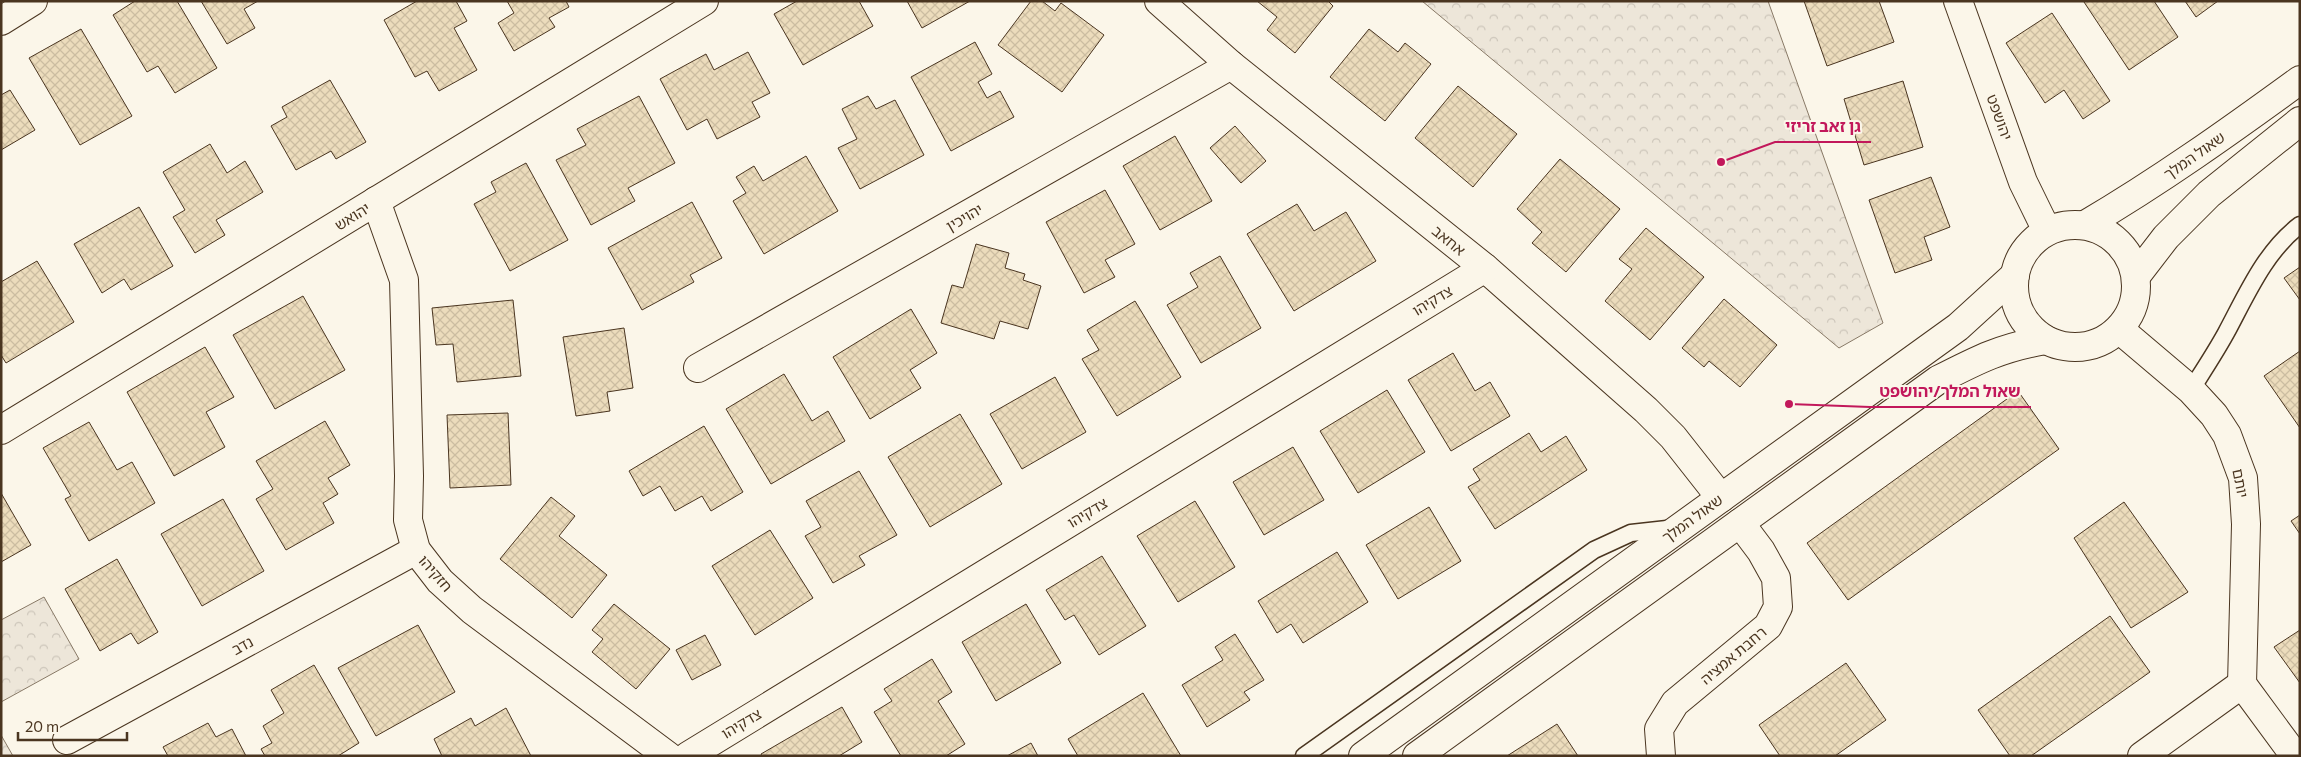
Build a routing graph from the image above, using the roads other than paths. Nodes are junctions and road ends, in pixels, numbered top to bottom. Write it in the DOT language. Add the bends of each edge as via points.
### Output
graph roads {
  1 [pos="33,1"];
  2 [pos="704,1"];
  3 [pos="1159,1"];
  4 [pos="1958,1"];
  5 [pos="1,21"];
  6 [pos="1231,65"];
  7 [pos="2300,80"];
  8 [pos="2300,121"];
  9 [pos="376,201"];
  10 [pos="2085,225"];
  11 [pos="2300,225"];
  12 [pos="2047,231"];
  13 [pos="1485,268"];
  14 [pos="2015,275"];
  15 [pos="2136,276"];
  16 [pos="2119,329"];
  17 [pos="2046,340"];
  18 [pos="698,368"];
  19 [pos="2191,390"];
  20 [pos="1,430"];
  21 [pos="1721,498"];
  22 [pos="1740,523"];
  23 [pos="1678,528"];
  24 [pos="416,550"];
  25 [pos="2242,684"];
  26 [pos="68,740"];
  27 [pos="668,756"];
  28 [pos="688,756"];
  29 [pos="1304,756"];
  30 [pos="1363,756"];
  31 [pos="1417,756"];
  32 [pos="1661,756"];
  33 [pos="2142,756"];
  34 [pos="2295,756"];
  1 -- 5 [label="street"];
  2 -- 9 [label="street, יהואש"];
  3 -- 6 [label="street, אחאב"];
  4 -- 12 [label="street, יהושפט" via="2023,182"];
  6 -- 13 [label="street, אחאב"];
  6 -- 18 [label="street, יהויכין"];
  7 -- 10 [label="street, שאול המלך" via="2199,153"];
  8 -- 15 [label="street" via="2210,194 2166,237"];
  9 -- 20 [label="street, יהואש"];
  9 -- 24 [label="street, חזקיהו" via="404,280 410,476 408,520"];
  10 -- 12 [label="street" via="2066,225"];
  10 -- 15 [label="street" via="2103,231 2119,242 2131,258"];
  11 -- 19 [label="lane" via="2284,237 2266,263"];
  12 -- 14 [label="street" via="2032,242 2021,257"];
  13 -- 21 [label="street, אחאב" via="1646,410 1673,437"];
  13 -- 28 [label="street, צדקיהו"];
  14 -- 17 [label="street" via="2014,294 2019,312 2030,328"];
  14 -- 21 [label="street, שאול המלך" via="1958,327"];
  15 -- 16 [label="street" via="2136,295 2130,313"];
  16 -- 17 [label="street" via="2103,341 2084,347"];
  16 -- 19 [label="street, יותם"];
  17 -- 22 [label="street" via="2015,345 1979,358 1938,380"];
  19 -- 25 [label="street, יותם" via="2227,435 2243,478 2246,524"];
  21 -- 23 [label="street, שאול המלך"];
  22 -- 31 [label="street"];
  22 -- 32 [label="street, רחבת אמציה" via="1776,578 1778,607 1768,626 1675,703 1659,729"];
  23 -- 29 [label="lane" via="1631,533 1594,550"];
  23 -- 30 [label="street, שאול המלך"];
  24 -- 26 [label="street, נדב"];
  24 -- 27 [label="street, חזקיהו" via="440,582 472,610"];
  25 -- 33 [label="street"];
  25 -- 34 [label="street"];
}
